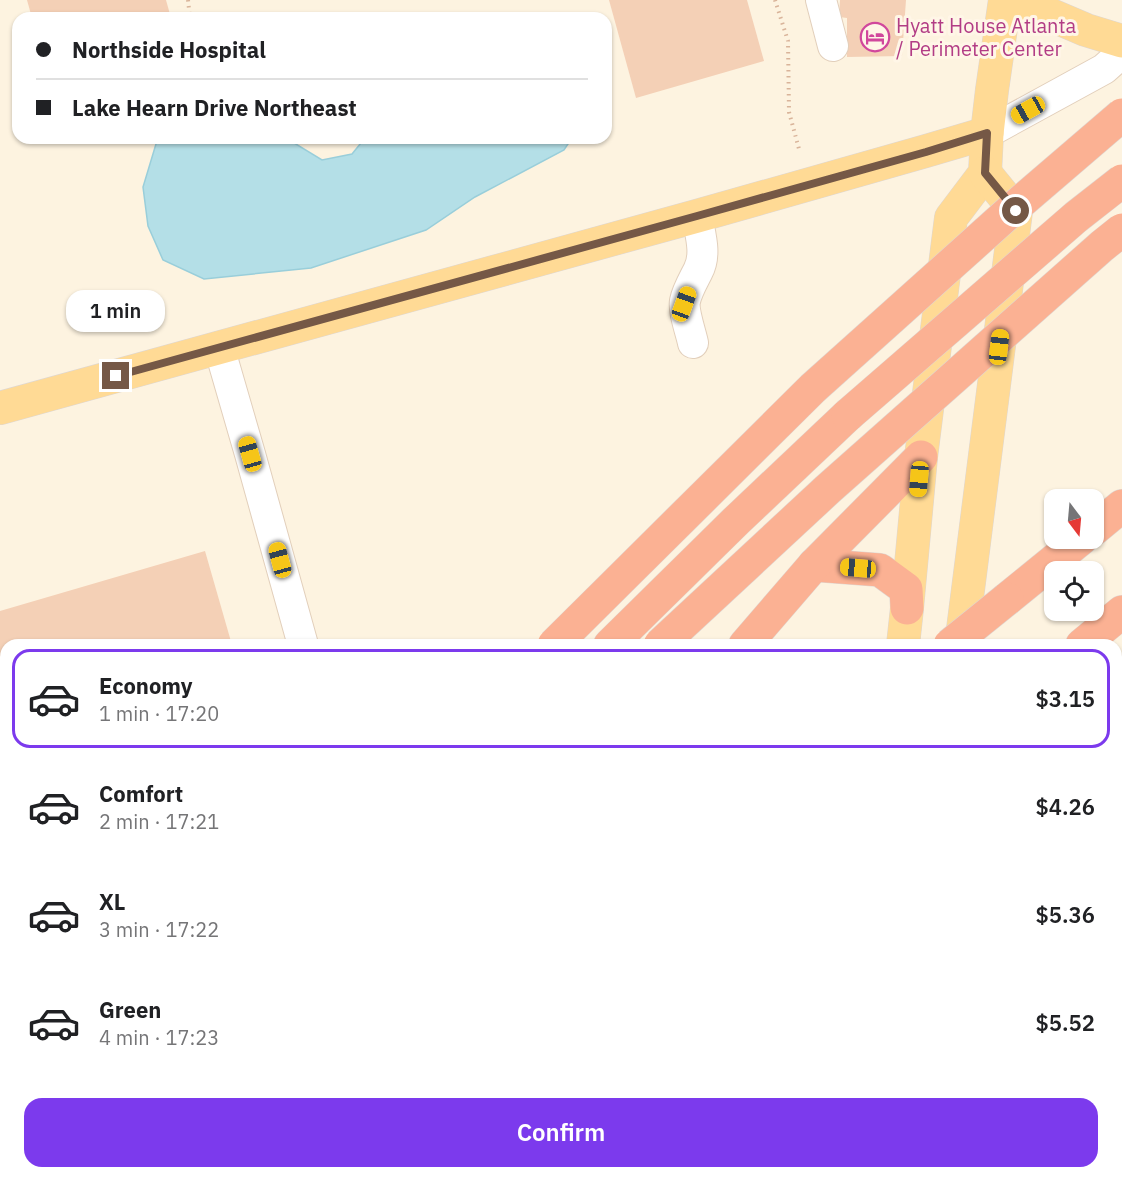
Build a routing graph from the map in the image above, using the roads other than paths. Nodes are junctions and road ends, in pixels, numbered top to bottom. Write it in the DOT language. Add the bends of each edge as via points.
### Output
graph roads {
  1 [pos="820,0"];
  2 [pos="1005,0"];
  3 [pos="1016,0"];
  4 [pos="1122,41"];
  5 [pos="833,46"];
  6 [pos="1122,53"];
  7 [pos="1122,115"];
  8 [pos="987,133"];
  9 [pos="985,173"];
  10 [pos="1122,181"];
  11 [pos="697,216"];
  12 [pos="1122,230"];
  13 [pos="693,343"];
  14 [pos="219,347"];
  15 [pos="0,408"];
  16 [pos="921,458"];
  17 [pos="1122,506"];
  18 [pos="1104,521"];
  19 [pos="1068,549"];
  20 [pos="814,565"];
  21 [pos="908,608"];
  22 [pos="1122,612"];
  23 [pos="301,639"];
  24 [pos="560,639"];
  25 [pos="616,639"];
  26 [pos="666,639"];
  27 [pos="750,639"];
  28 [pos="904,639"];
  29 [pos="957,639"];
  30 [pos="962,639"];
  31 [pos="1089,639"];
  1 -- 5 [label="lane"];
  2 -- 8 [label="main road"];
  3 -- 4 [label="main road"];
  6 -- 8 [label="lane" via="1104,69"];
  7 -- 24 [label="highway, bridge" via="813,388"];
  8 -- 9 [label="main road"];
  8 -- 11 [label="main road"];
  9 -- 16 [label="main road" via="951,218"];
  9 -- 30 [label="main road" via="1016,211"];
  10 -- 25 [label="highway, bridge" via="848,415"];
  11 -- 13 [label="lane" via="702,259 684,304"];
  11 -- 14 [label="main road"];
  12 -- 26 [label="highway, bridge" via="836,481"];
  14 -- 15 [label="main road"];
  14 -- 23 [label="lane"];
  16 -- 20 [label="highway"];
  16 -- 21 [label="main road"];
  17 -- 18 [label="highway"];
  19 -- 29 [label="highway, bridge"];
  20 -- 21 [label="highway" via="880,570 906,589"];
  20 -- 27 [label="highway"];
  21 -- 28 [label="main road"];
  22 -- 31 [label="highway"];
}
